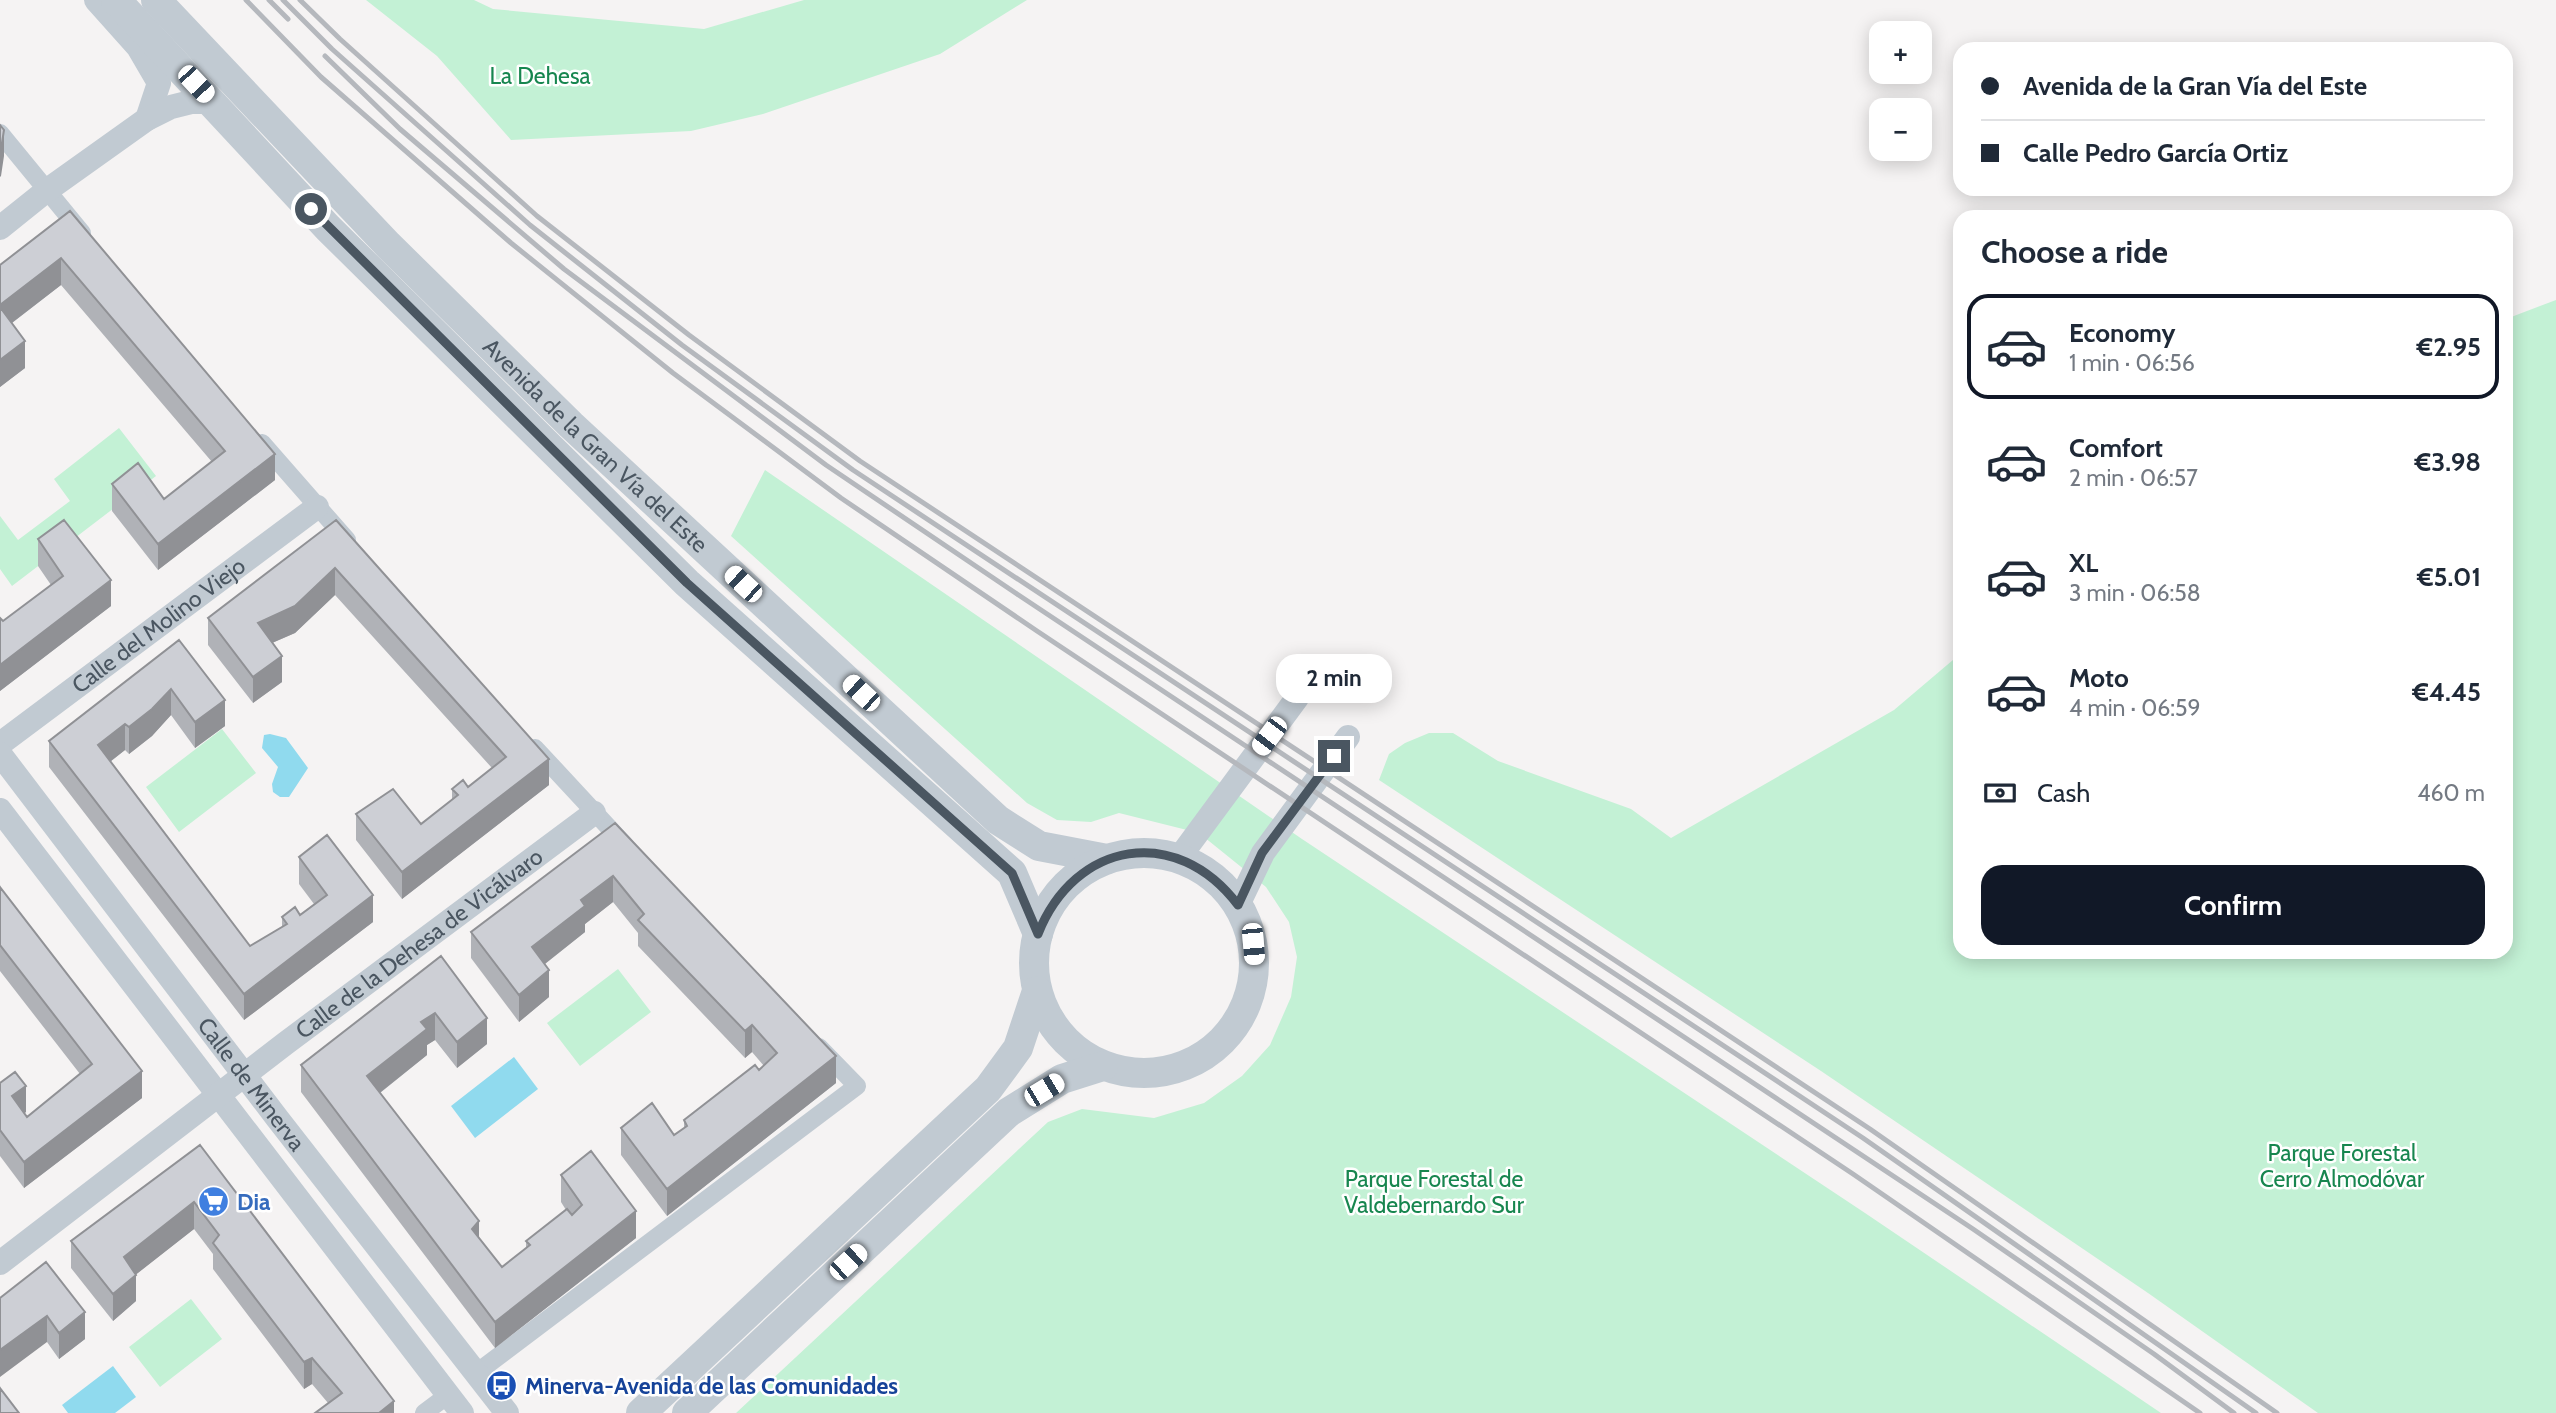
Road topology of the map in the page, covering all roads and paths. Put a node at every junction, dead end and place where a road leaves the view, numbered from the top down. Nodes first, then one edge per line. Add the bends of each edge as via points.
1 (96, 0) edge
2 (116, 0) edge
3 (156, 0) edge
4 (213, 102) junction
5 (147, 119) junction
6 (0, 133) edge
7 (46, 191) junction
8 (0, 228) edge
9 (92, 245) edge
10 (251, 431) edge
11 (317, 507) junction
12 (360, 555) edge
13 (1297, 698) dead end
14 (1348, 737) dead end
15 (527, 739) edge
16 (0, 744) edge
17 (0, 754) edge
18 (0, 810) edge
19 (594, 813) junction
20 (636, 856) edge
21 (1179, 858) junction
22 (1107, 859) junction
23 (1238, 905) junction
24 (1038, 934) junction
25 (1038, 991) junction
26 (808, 1035) edge
27 (1103, 1066) junction
28 (245, 1075) junction
29 (219, 1093) junction
30 (0, 1262) edge
31 (475, 1374) junction
32 (455, 1404) edge
33 (424, 1413) edge
34 (507, 1413) edge
35 (641, 1413) edge
36 (687, 1413) edge

1 - 5 street via 138,47 159,83
2 - 4 street, Avenida de la Gran Vía del Este
3 - 22 street, Avenida de la Gran Vía del Este via 388,245 570,425 998,820 1038,846
4 - 5 street via 171,107
4 - 24 street, Avenida de la Gran Vía del Este via 328,228 687,583 1012,873
5 - 7 street
6 - 7 street
7 - 8 street
7 - 9 street
10 - 11 street
11 - 12 street
11 - 16 street, Calle del Molino Viejo
13 - 21 street
14 - 23 street via 1262,853
15 - 19 street
17 - 28 street, Calle de Minerva
18 - 29 street, Calle de Minerva
19 - 20 street
19 - 28 street, Calle de la Dehesa de Vicálvaro
21 - 22 street via 1150,853
21 - 23 street via 1213,877
22 - 24 street via 1085,870 1060,893
23 - 27 street via 1253,944 1255,965 1246,1007 1222,1042 1205,1056 1166,1072 1123,1072
24 - 25 street via 1034,962
25 - 27 street via 1046,1015 1061,1036 1080,1054
25 - 35 street via 1018,1048 988,1089
26 - 31 street via 857,1086
27 - 36 street via 1062,1080 1009,1112
28 - 29 street, Calle de la Dehesa de Vicálvaro
28 - 31 street, Calle de Minerva
29 - 30 street
29 - 32 street, Calle de Minerva
31 - 34 street, Calle de Minerva
32 - 33 street

